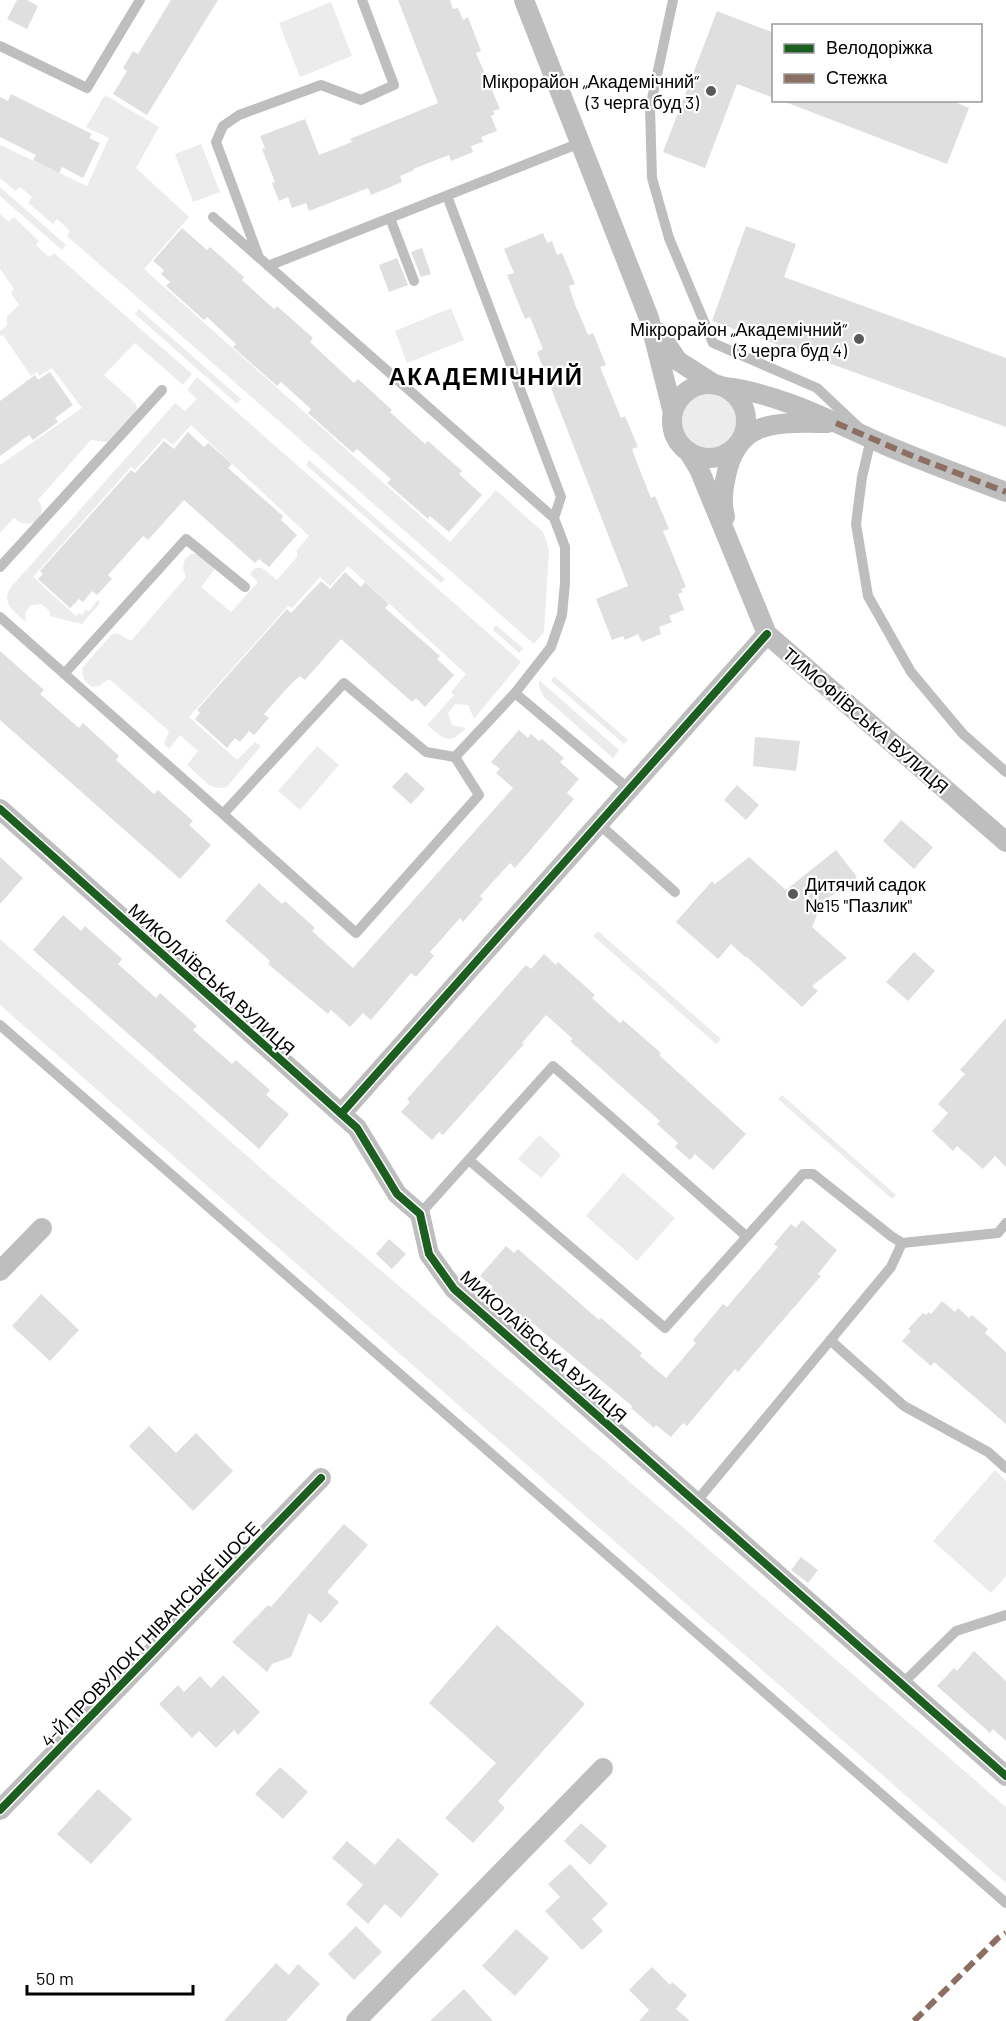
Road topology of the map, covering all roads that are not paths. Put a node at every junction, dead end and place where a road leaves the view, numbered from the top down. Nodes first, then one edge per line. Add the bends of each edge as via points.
1 (141, 0) edge
2 (362, 0) edge
3 (524, 0) edge
4 (673, 0) edge
5 (0, 46) edge
6 (580, 143) junction
7 (447, 196) junction
8 (213, 217) dead end
9 (390, 218) junction
10 (259, 258) junction
11 (268, 266) junction
12 (414, 281) dead end
13 (649, 318) junction
14 (719, 386) junction
15 (162, 390) dead end
16 (673, 413) junction
17 (836, 423) junction
18 (871, 439) junction
19 (737, 443) junction
20 (688, 451) junction
21 (1006, 492) edge
22 (554, 518) junction
23 (734, 550) junction
24 (0, 567) edge
25 (245, 587) dead end
26 (0, 617) edge
27 (767, 634) junction
28 (64, 674) junction
29 (515, 693) junction
30 (455, 757) junction
31 (1006, 771) edge
32 (630, 790) junction
33 (0, 809) edge
34 (223, 814) junction
35 (599, 825) junction
36 (1006, 842) edge
37 (675, 892) dead end
38 (0, 1026) edge
39 (341, 1114) junction
40 (469, 1160) junction
41 (420, 1215) junction
42 (1006, 1223) edge
43 (42, 1228) dead end
44 (746, 1236) junction
45 (903, 1243) junction
46 (0, 1271) edge
47 (831, 1340) junction
48 (1006, 1468) edge
49 (321, 1478) dead end
50 (696, 1502) junction
51 (1006, 1615) edge
52 (902, 1684) junction
53 (603, 1768) dead end
54 (1006, 1776) edge
55 (0, 1810) edge
56 (1006, 1903) edge
57 (356, 2021) edge

1 - 5 lane via 87,88
2 - 10 lane via 394,85 361,100 321,85 239,115 223,126 219,134 216,142
3 - 6 street
4 - 18 lane via 650,108 652,178 669,238 713,343 817,388
6 - 7 lane
6 - 13 street
7 - 9 lane
7 - 22 lane via 561,497
8 - 10 lane
9 - 11 lane
9 - 12 lane
10 - 11 lane
11 - 22 lane
13 - 14 street via 678,362
13 - 16 street
14 - 16 street via 692,387 677,402
14 - 17 street via 751,391
14 - 19 street via 734,393 744,412 743,434
15 - 24 lane
16 - 20 street via 675,434
17 - 18 street
17 - 19 street via 776,423
18 - 21 street
18 - 31 lane via 856,524 868,597 911,672 963,734
19 - 20 street via 730,451 709,458
19 - 23 street via 728,467 722,507
20 - 23 street, ТИМОФІЇВСЬКА ВУЛИЦЯ
22 - 29 lane via 565,547 562,615 550,647
23 - 27 street, ТИМОФІЇВСЬКА ВУЛИЦЯ
25 - 28 lane via 186,539
26 - 28 lane
27 - 32 street
27 - 36 street, ТИМОФІЇВСЬКА ВУЛИЦЯ
28 - 34 lane
29 - 30 lane
29 - 32 lane
30 - 34 lane via 426,752 344,683
30 - 34 lane via 479,795 356,933
32 - 35 street
33 - 39 street, МИКОЛАЇВСЬКА ВУЛИЦЯ
35 - 37 lane
35 - 39 street
38 - 56 lane
39 - 41 street, МИКОЛАЇВСЬКА ВУЛИЦЯ via 357,1128 397,1194
40 - 41 lane
40 - 44 lane via 665,1328
40 - 44 lane via 553,1066
41 - 50 street, МИКОЛАЇВСЬКА ВУЛИЦЯ via 429,1254 454,1289
42 - 45 lane via 998,1233
43 - 46 street
44 - 45 lane via 803,1174 813,1174
45 - 47 lane via 891,1268
47 - 48 lane via 904,1406 988,1452
47 - 50 lane
49 - 55 street, 4-Й ПРОВУЛОК ГНІВАНСЬКЕ ШОСЕ
50 - 52 street, МИКОЛАЇВСЬКА ВУЛИЦЯ
51 - 52 lane via 956,1631
52 - 54 street, МИКОЛАЇВСЬКА ВУЛИЦЯ
53 - 57 street

